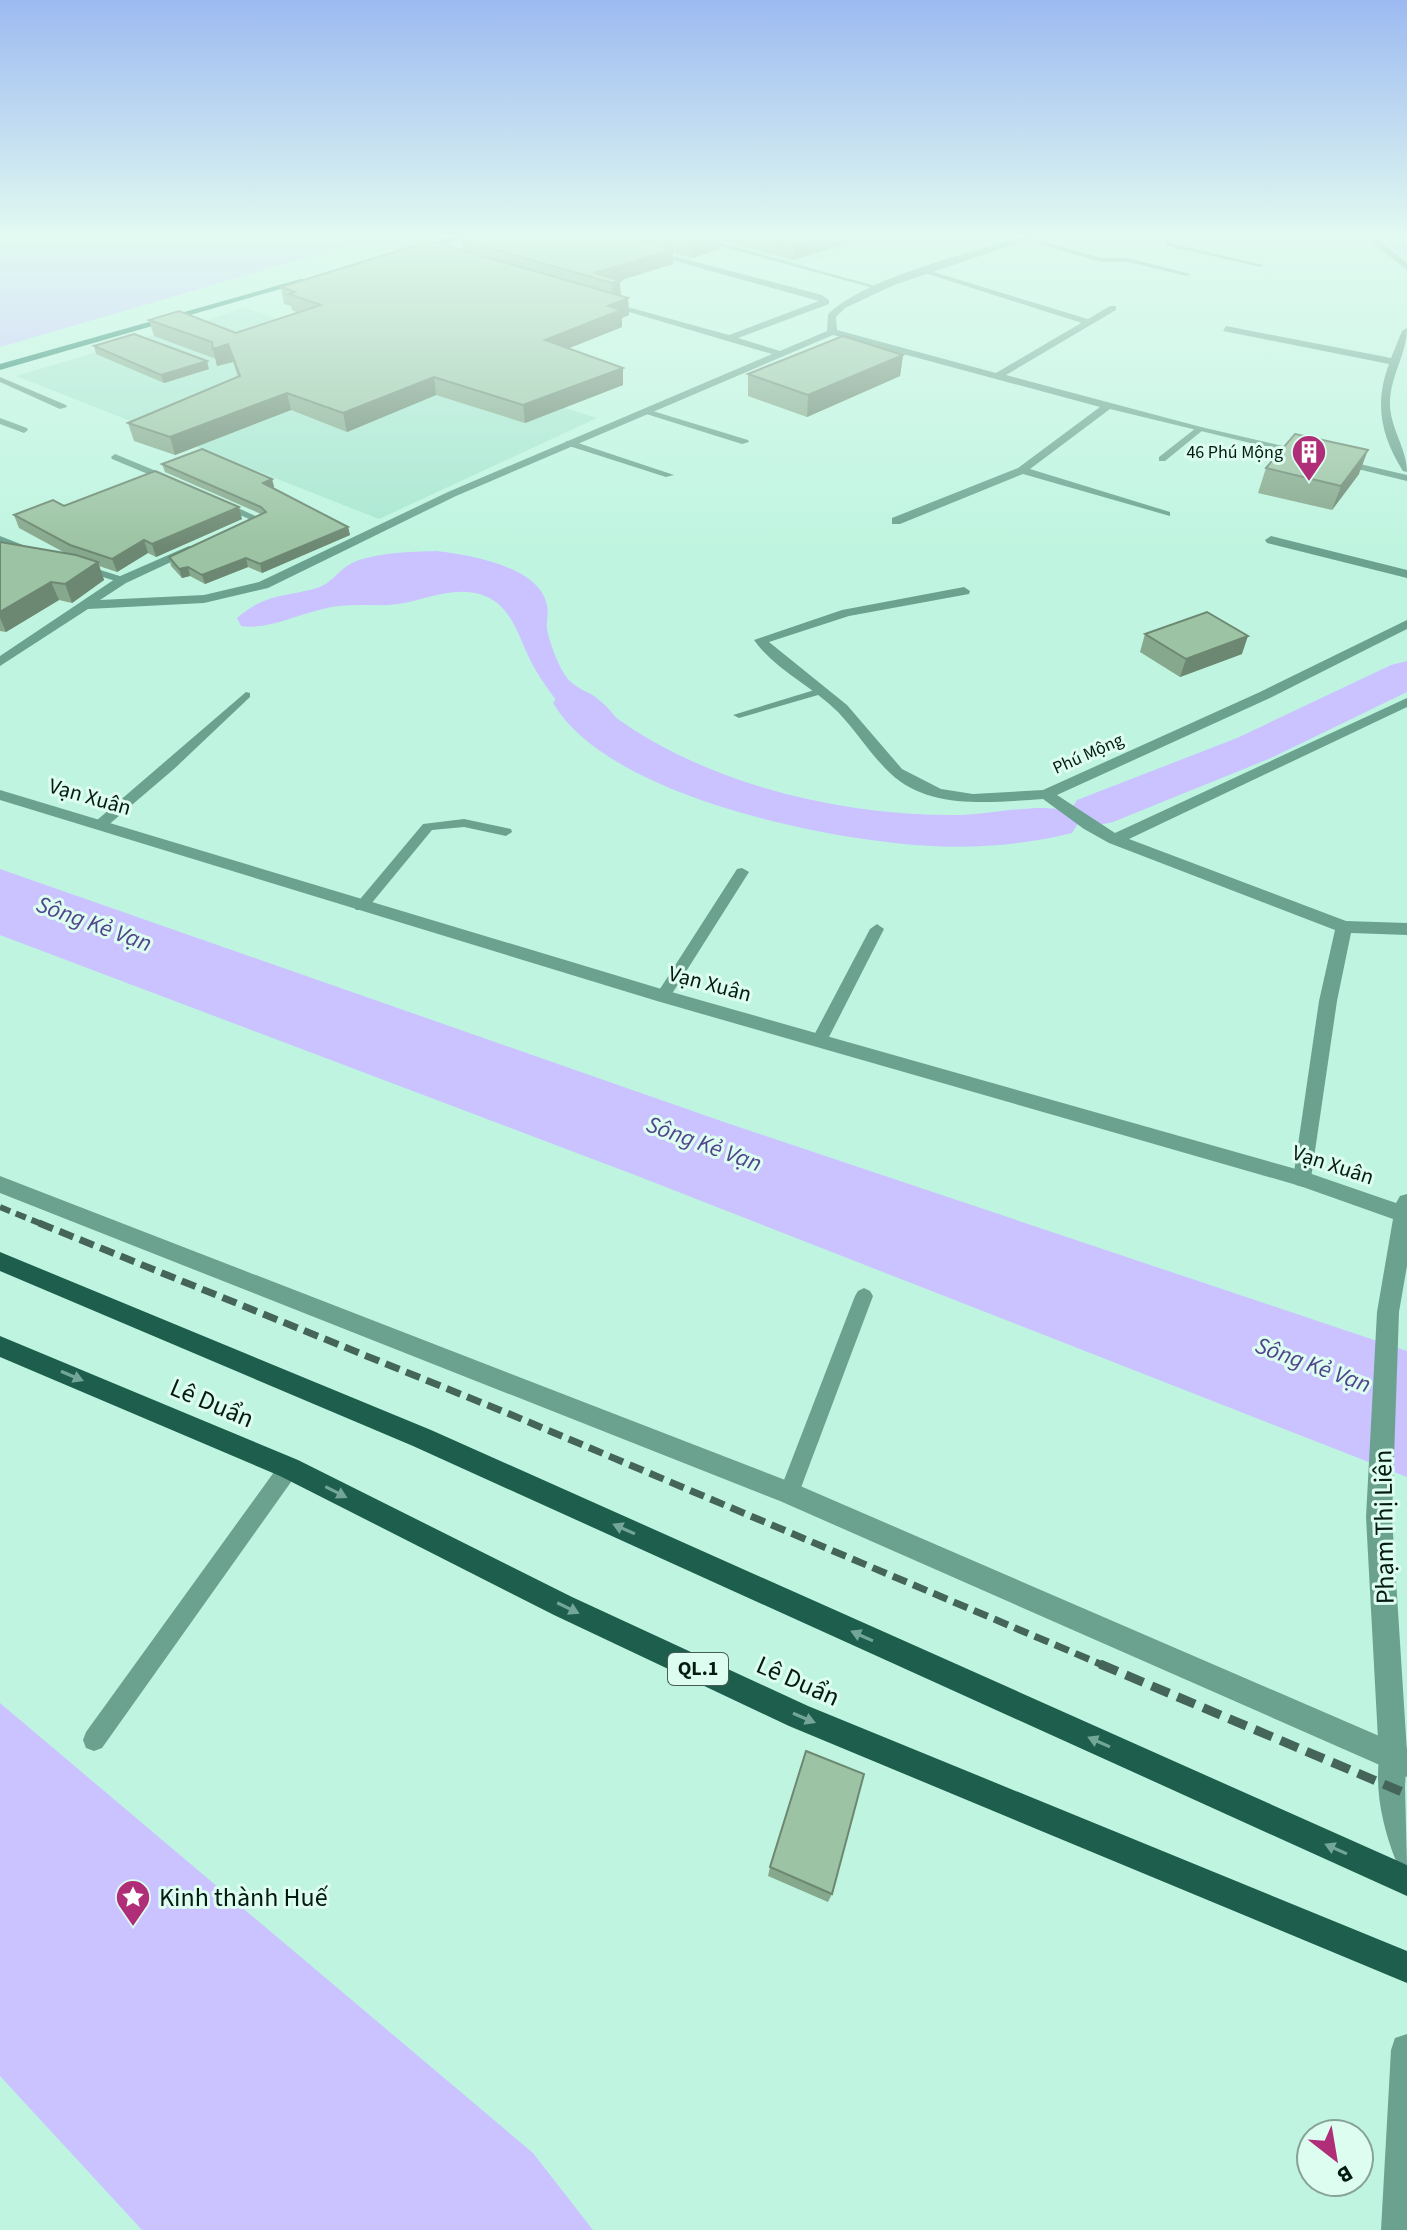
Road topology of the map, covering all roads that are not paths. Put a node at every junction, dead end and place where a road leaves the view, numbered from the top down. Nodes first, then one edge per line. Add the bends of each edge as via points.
1 (94, 340) edge
2 (737, 340) edge
3 (814, 340) edge
4 (862, 340) edge
5 (1058, 340) edge
6 (1282, 340) edge
7 (1403, 340) edge
8 (782, 354) junction
9 (1394, 362) junction
10 (0, 367) edge
11 (998, 376) junction
12 (0, 379) edge
13 (1108, 406) junction
14 (63, 407) dead end
15 (646, 411) junction
16 (0, 421) edge
17 (24, 430) dead end
18 (1199, 430) junction
19 (745, 442) dead end
20 (569, 443) junction
21 (1401, 450) edge
22 (115, 457) dead end
23 (1162, 459) dead end
24 (1407, 469) edge
25 (1022, 470) junction
26 (669, 475) dead end
27 (1407, 478) edge
28 (187, 488) edge
29 (216, 501) edge
30 (1166, 514) dead end
31 (259, 520) joint
32 (896, 521) dead end
33 (245, 526) edge
34 (0, 539) edge
35 (1271, 540) dead end
36 (204, 544) edge
37 (37, 553) edge
38 (65, 562) edge
39 (1407, 574) edge
40 (122, 580) junction
41 (964, 591) dead end
42 (85, 605) junction
43 (1407, 624) edge
44 (0, 662) edge
45 (821, 691) junction
46 (246, 695) dead end
47 (1407, 702) edge
48 (739, 715) dead end
49 (1046, 794) junction
50 (0, 795) edge
51 (101, 824) junction
52 (506, 832) dead end
53 (1115, 839) junction
54 (742, 872) dead end
55 (361, 907) junction
56 (1344, 927) junction
57 (877, 929) dead end
58 (1407, 929) edge
59 (663, 996) junction
60 (820, 1039) junction
61 (1303, 1179) junction
62 (0, 1184) edge
63 (1406, 1211) edge
64 (0, 1261) edge
65 (864, 1296) dead end
66 (0, 1346) edge
67 (289, 1468) junction
68 (789, 1493) junction
69 (94, 1740) dead end
70 (1400, 1760) edge
71 (1407, 1850) edge
72 (1407, 1881) edge
73 (1407, 1967) edge
74 (1407, 2050) edge
75 (1399, 2230) edge

1 - 10 main road
2 - 8 street
3 - 8 street
4 - 11 street
5 - 11 street
6 - 9 street
7 - 9 street
8 - 15 street
9 - 21 street via 1382,405
11 - 13 street
12 - 14 lane
13 - 18 street
13 - 25 street
15 - 19 lane
15 - 20 street
16 - 17 lane
18 - 23 lane
18 - 27 street
20 - 26 lane
20 - 42 street via 263,585 204,599
21 - 24 street
22 - 28 lane
25 - 30 street
25 - 32 street
29 - 31 lane
31 - 33 street
34 - 37 lane
35 - 39 street
36 - 40 street
38 - 40 lane
40 - 42 street
41 - 45 street via 847,613 761,640
42 - 44 street
43 - 49 street, Phú Mộng
45 - 48 lane
45 - 49 street via 897,772 937,793 973,799
46 - 51 lane
47 - 53 street
49 - 53 street, Phú Mộng
50 - 51 street, Vạn Xuân
51 - 55 street, Vạn Xuân
52 - 55 lane via 464,823 428,827
53 - 56 street, Phú Mộng
54 - 59 lane
55 - 59 street, Vạn Xuân
56 - 58 street
56 - 61 street
57 - 60 lane
59 - 60 street, Vạn Xuân
60 - 61 street, Vạn Xuân
61 - 63 street, Vạn Xuân
62 - 68 street
63 - 70 street, Phạm Thị Liên via 1388,1312 1379,1517
72 -> 64 main road via 437,1444
65 - 68 lane
66 -> 67 main road, Lê Duẩn / QL.1
67 - 69 lane
67 -> 73 main road, Lê Duẩn / QL.1 via 563,1606 799,1716
68 - 70 street
70 - 71 street, Phạm Thị Liên via 1390,1787
74 - 75 street

